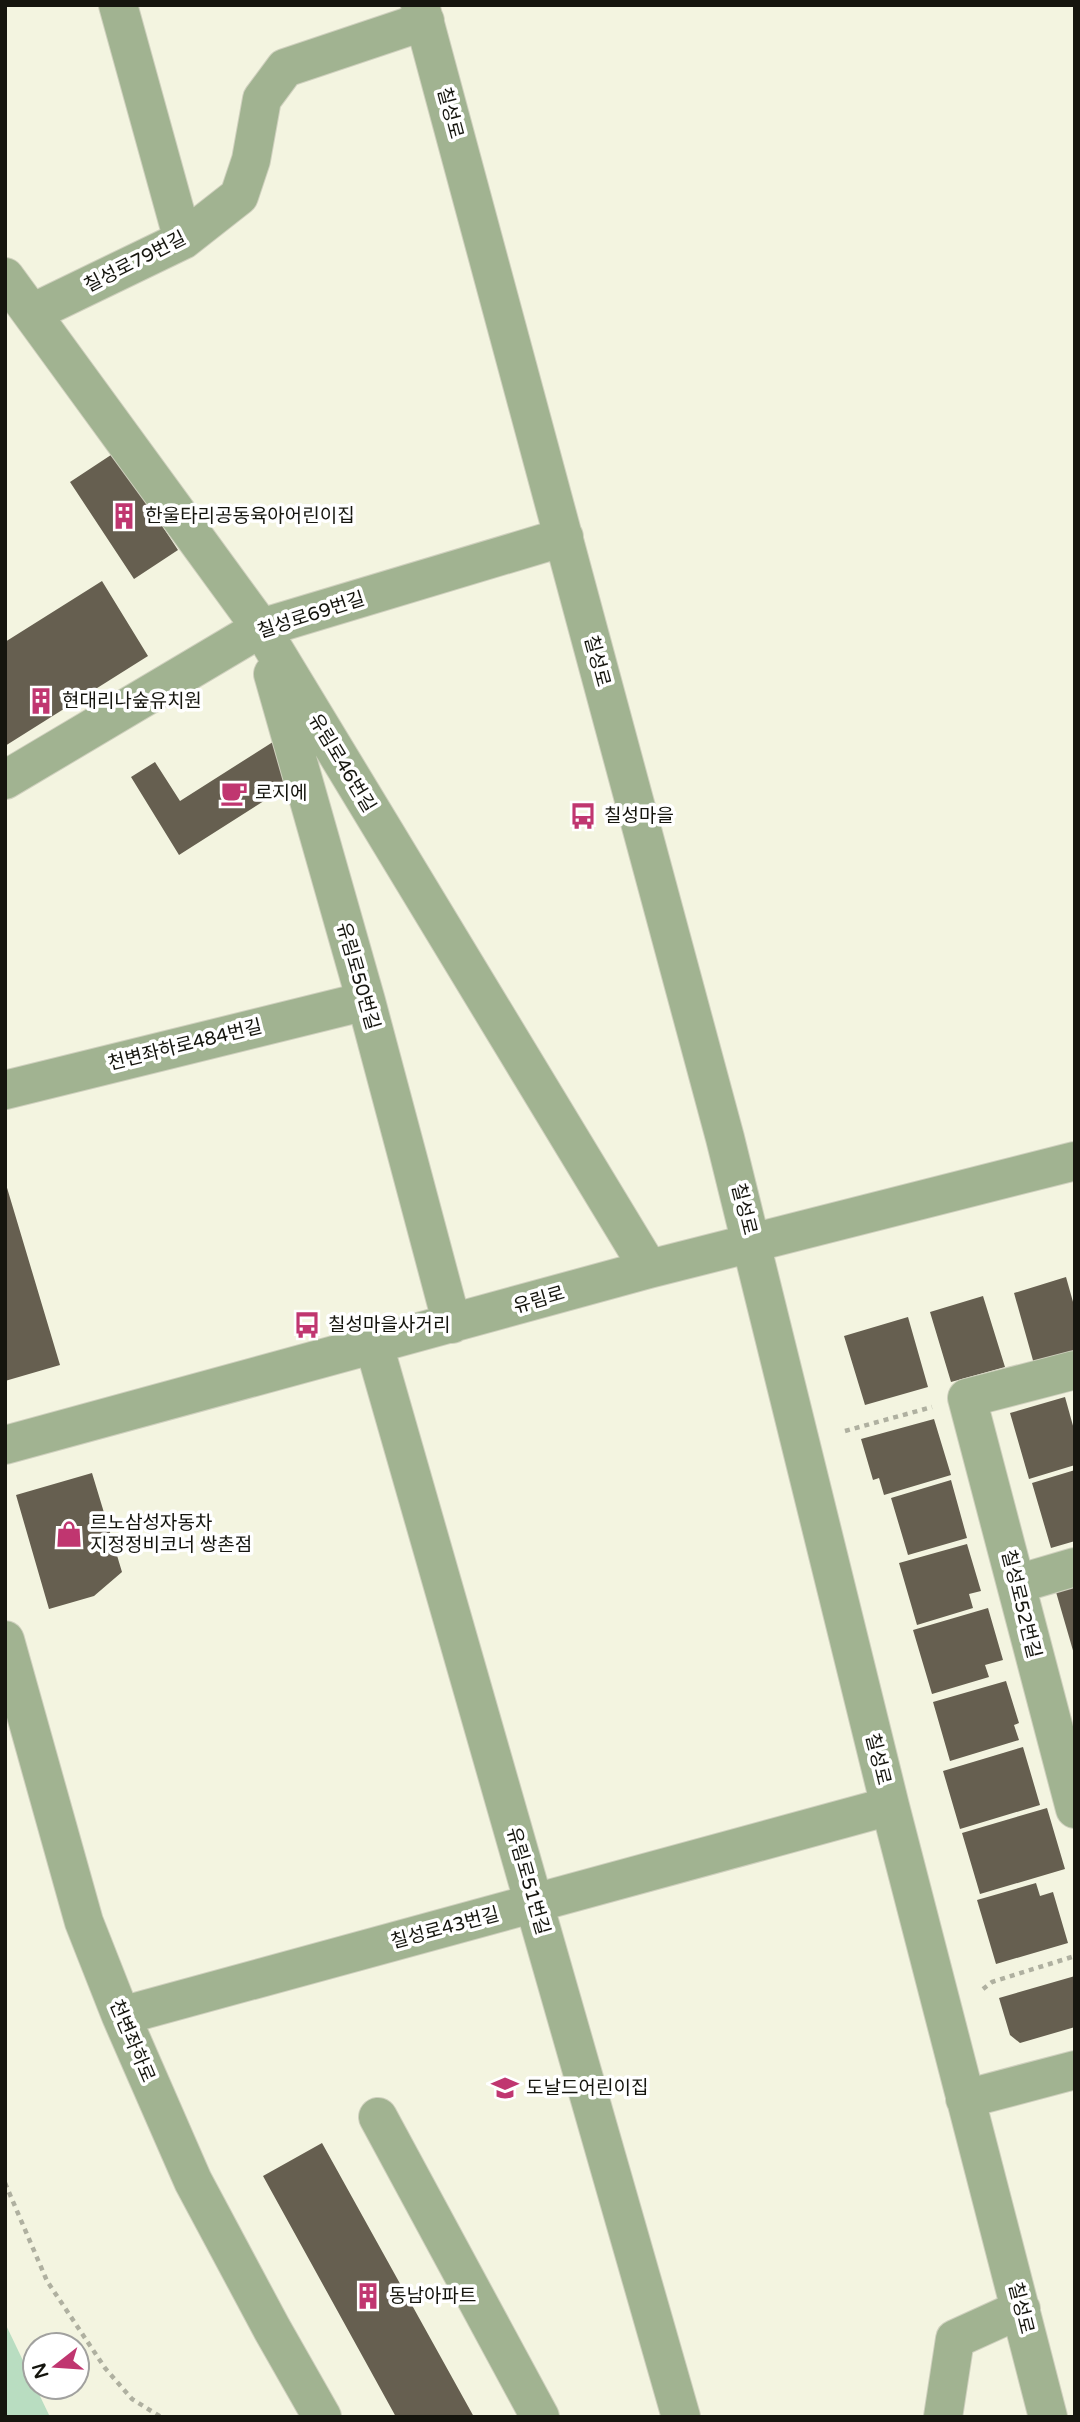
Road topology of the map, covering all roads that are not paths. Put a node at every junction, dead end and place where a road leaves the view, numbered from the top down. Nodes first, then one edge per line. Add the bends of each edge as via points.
1 (118, 5) edge
2 (423, 13) edge
3 (183, 240) junction
4 (5, 277) edge
5 (32, 313) junction
6 (564, 537) junction
7 (261, 628) junction
8 (5, 780) edge
9 (366, 1001) junction
10 (5, 1090) edge
11 (1075, 1161) edge
12 (753, 1244) junction
13 (649, 1269) junction
14 (452, 1324) junction
15 (374, 1345) junction
16 (1075, 1370) edge
17 (5, 1445) edge
18 (1075, 1567) edge
19 (1017, 1584) junction
20 (5, 1640) edge
21 (1068, 1760) edge
22 (890, 1805) junction
23 (1075, 1809) edge
24 (535, 1903) junction
25 (121, 2016) junction
26 (1075, 2070) edge
27 (965, 2099) junction
28 (378, 2117) dead end
29 (1021, 2309) junction
30 (322, 2417) edge
31 (540, 2417) edge
32 (681, 2417) edge
33 (943, 2417) edge
34 (1048, 2417) edge

1 - 3 street
2 - 3 street, 칠성로79번길 via 285,68 262,99 239,196
2 - 6 street, 칠성로
3 - 5 street, 칠성로79번길
4 - 5 street, 유림로46번길
5 - 7 street, 유림로46번길
6 - 7 street, 칠성로69번길
6 - 12 street, 칠성로
7 - 8 street, 칠성로69번길
7 - 9 street, 유림로50번길
7 - 13 street, 유림로46번길
9 - 10 street, 천변좌하로484번길
9 - 14 street, 유림로50번길
11 - 12 street, 유림로
12 - 13 street, 유림로
12 - 22 street, 칠성로
13 - 14 street, 유림로
14 - 15 street, 유림로
15 - 17 street, 유림로
15 - 24 street, 유림로51번길
16 - 19 street, 칠성로52번길 via 967,1398
18 - 19 street
19 - 21 street, 칠성로52번길
20 - 25 street, 천변좌하로 via 83,1922
21 - 23 street, 칠성로52번길
22 - 24 street, 칠성로43번길
22 - 27 street, 칠성로
24 - 25 street, 칠성로43번길
24 - 32 street, 유림로51번길
25 - 30 street, 천변좌하로 via 193,2180
26 - 27 street
27 - 29 street, 칠성로
28 - 31 street
29 - 33 street via 955,2339
29 - 34 street, 칠성로

